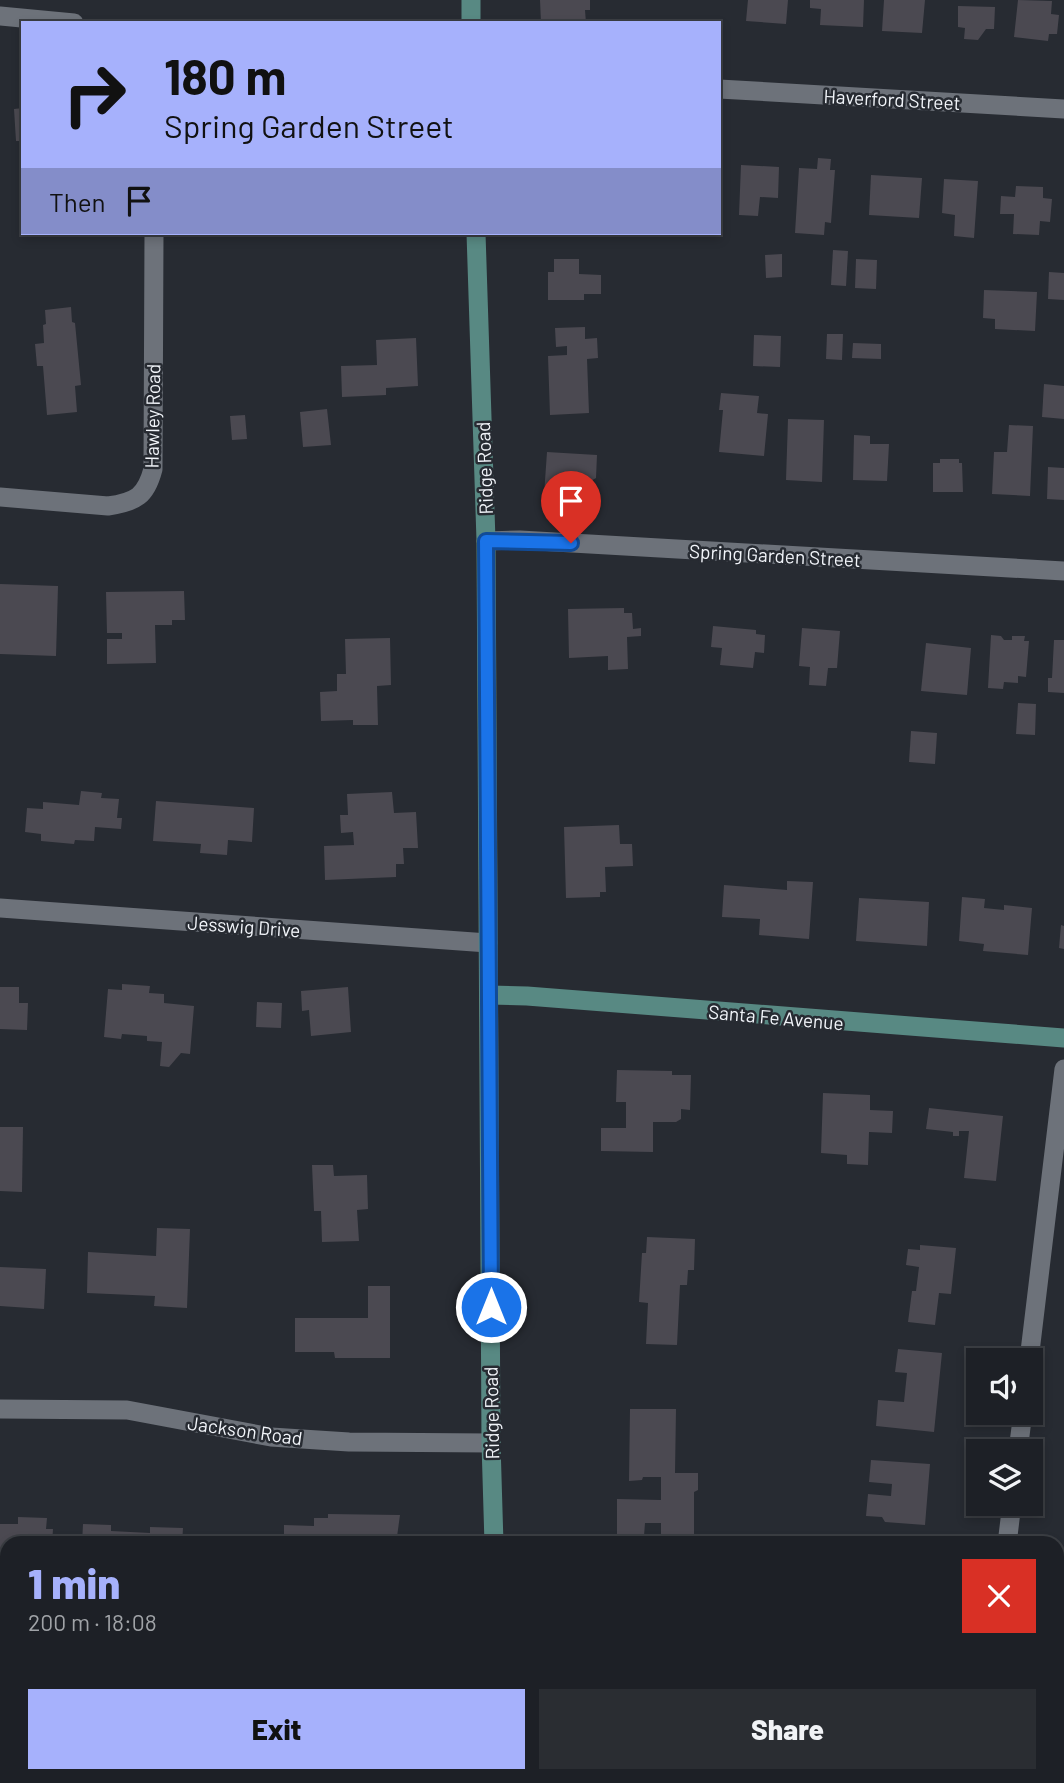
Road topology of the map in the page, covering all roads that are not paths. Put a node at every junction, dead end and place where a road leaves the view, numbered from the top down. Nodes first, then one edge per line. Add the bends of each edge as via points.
1 (471, 0) edge
2 (0, 16) edge
3 (53, 21) edge
4 (471, 21) edge
5 (721, 89) edge
6 (1064, 109) edge
7 (154, 235) edge
8 (476, 235) edge
9 (0, 497) edge
10 (486, 541) junction
11 (1064, 571) edge
12 (0, 908) edge
13 (488, 943) junction
14 (489, 995) junction
15 (1064, 1038) edge
16 (1064, 1069) edge
17 (1030, 1348) edge
18 (0, 1409) edge
19 (491, 1443) junction
20 (1010, 1516) edge
21 (494, 1536) edge
22 (1008, 1536) edge

1 - 4 main road
2 - 3 street
5 - 6 street, Haverford Street
7 - 9 street, Hawley Road via 153,469 149,485 139,497 108,506
8 - 10 main road, Ridge Road
10 - 11 street, Spring Garden Street
10 - 13 main road, Ridge Road
12 - 13 street, Jesswig Drive
13 - 14 main road, Ridge Road
14 - 15 main road, Santa Fe Avenue
14 - 19 main road, Ridge Road
16 - 17 street
18 - 19 street, Jackson Road via 127,1410 271,1437
19 - 21 main road, Ridge Road
20 - 22 street

